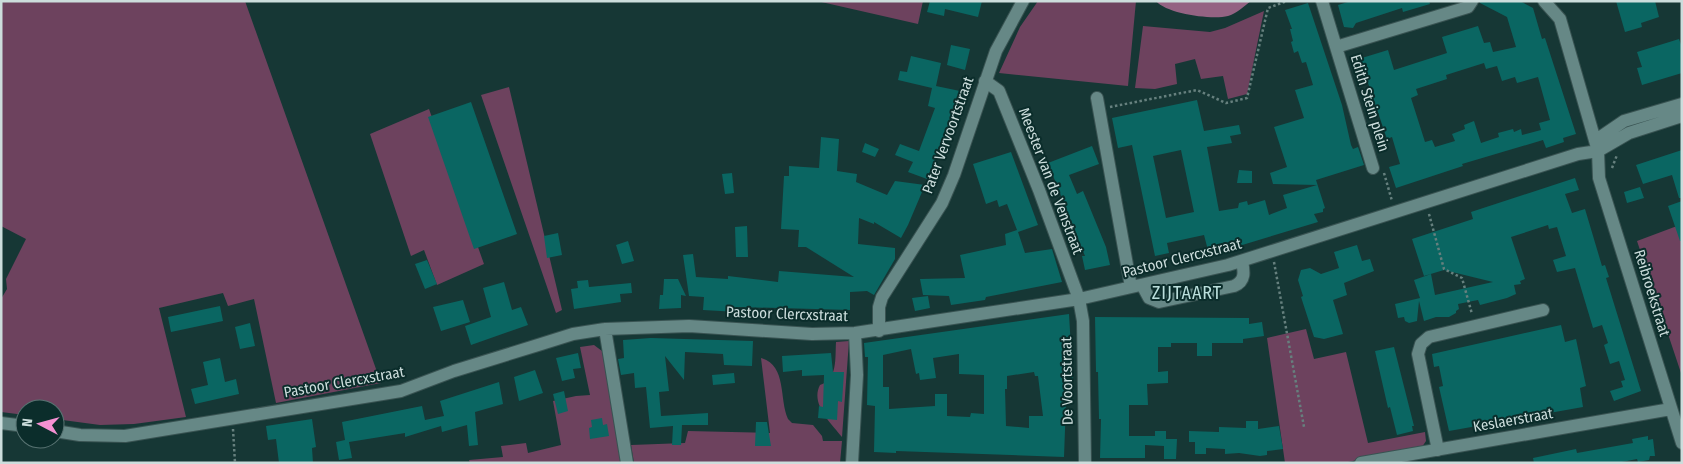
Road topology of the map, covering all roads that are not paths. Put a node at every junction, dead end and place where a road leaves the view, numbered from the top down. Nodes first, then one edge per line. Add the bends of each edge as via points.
1 (1023, 1) edge
2 (1322, 1) edge
3 (1472, 1) edge
4 (1544, 1) edge
5 (1336, 47) junction
6 (985, 81) junction
7 (1098, 104) road end
8 (1682, 104) edge
9 (1682, 116) edge
10 (1598, 151) junction
11 (1373, 168) road end
12 (1242, 260) junction
13 (1137, 286) junction
14 (1079, 299) junction
15 (1543, 310) dead end
16 (605, 329) junction
17 (879, 331) junction
18 (855, 333) junction
19 (1671, 409) junction
20 (1, 423) edge
21 (15, 425) edge
22 (65, 433) edge
23 (1682, 443) edge
24 (1438, 450) junction
25 (628, 463) edge
26 (852, 463) edge
27 (1085, 463) edge
28 (1361, 463) edge

1 - 6 street, Pater Vervoortstraat via 996,52
2 - 5 street, Edith Stein plein
3 - 5 street via 1468,6
4 - 10 street, Reibroekstraat via 1560,19
5 - 11 street, Edith Stein plein
6 - 14 street, Meester van de Venstraat via 999,91 1040,190
6 - 17 street, Pater Vervoortstraat via 942,203 882,297
7 - 13 street
8 - 10 street via 1624,121 1602,136
9 - 10 street, Pastoor Clercxstraat via 1629,133
10 - 12 street, Pastoor Clercxstraat via 1578,154
10 - 19 street, Reibroekstraat via 1599,178
12 - 13 street, Pastoor Clercxstraat
12 - 13 street via 1243,277 1240,284 1234,286 1159,302 1148,298
13 - 14 street, Pastoor Clercxstraat
14 - 17 street, Pastoor Clercxstraat
14 - 27 street, De Voortstraat via 1083,321
15 - 24 street via 1429,337 1421,344 1418,354
16 - 18 street, Pastoor Clercxstraat via 689,326 812,334
16 - 22 street, Pastoor Clercxstraat via 573,334 400,391 125,436
16 - 25 street
17 - 18 street, Pastoor Clercxstraat
18 - 26 street via 857,375
19 - 23 street, Reibroekstraat
19 - 24 street, Keslaerstraat
20 - 21 street
24 - 28 street, Keslaerstraat

